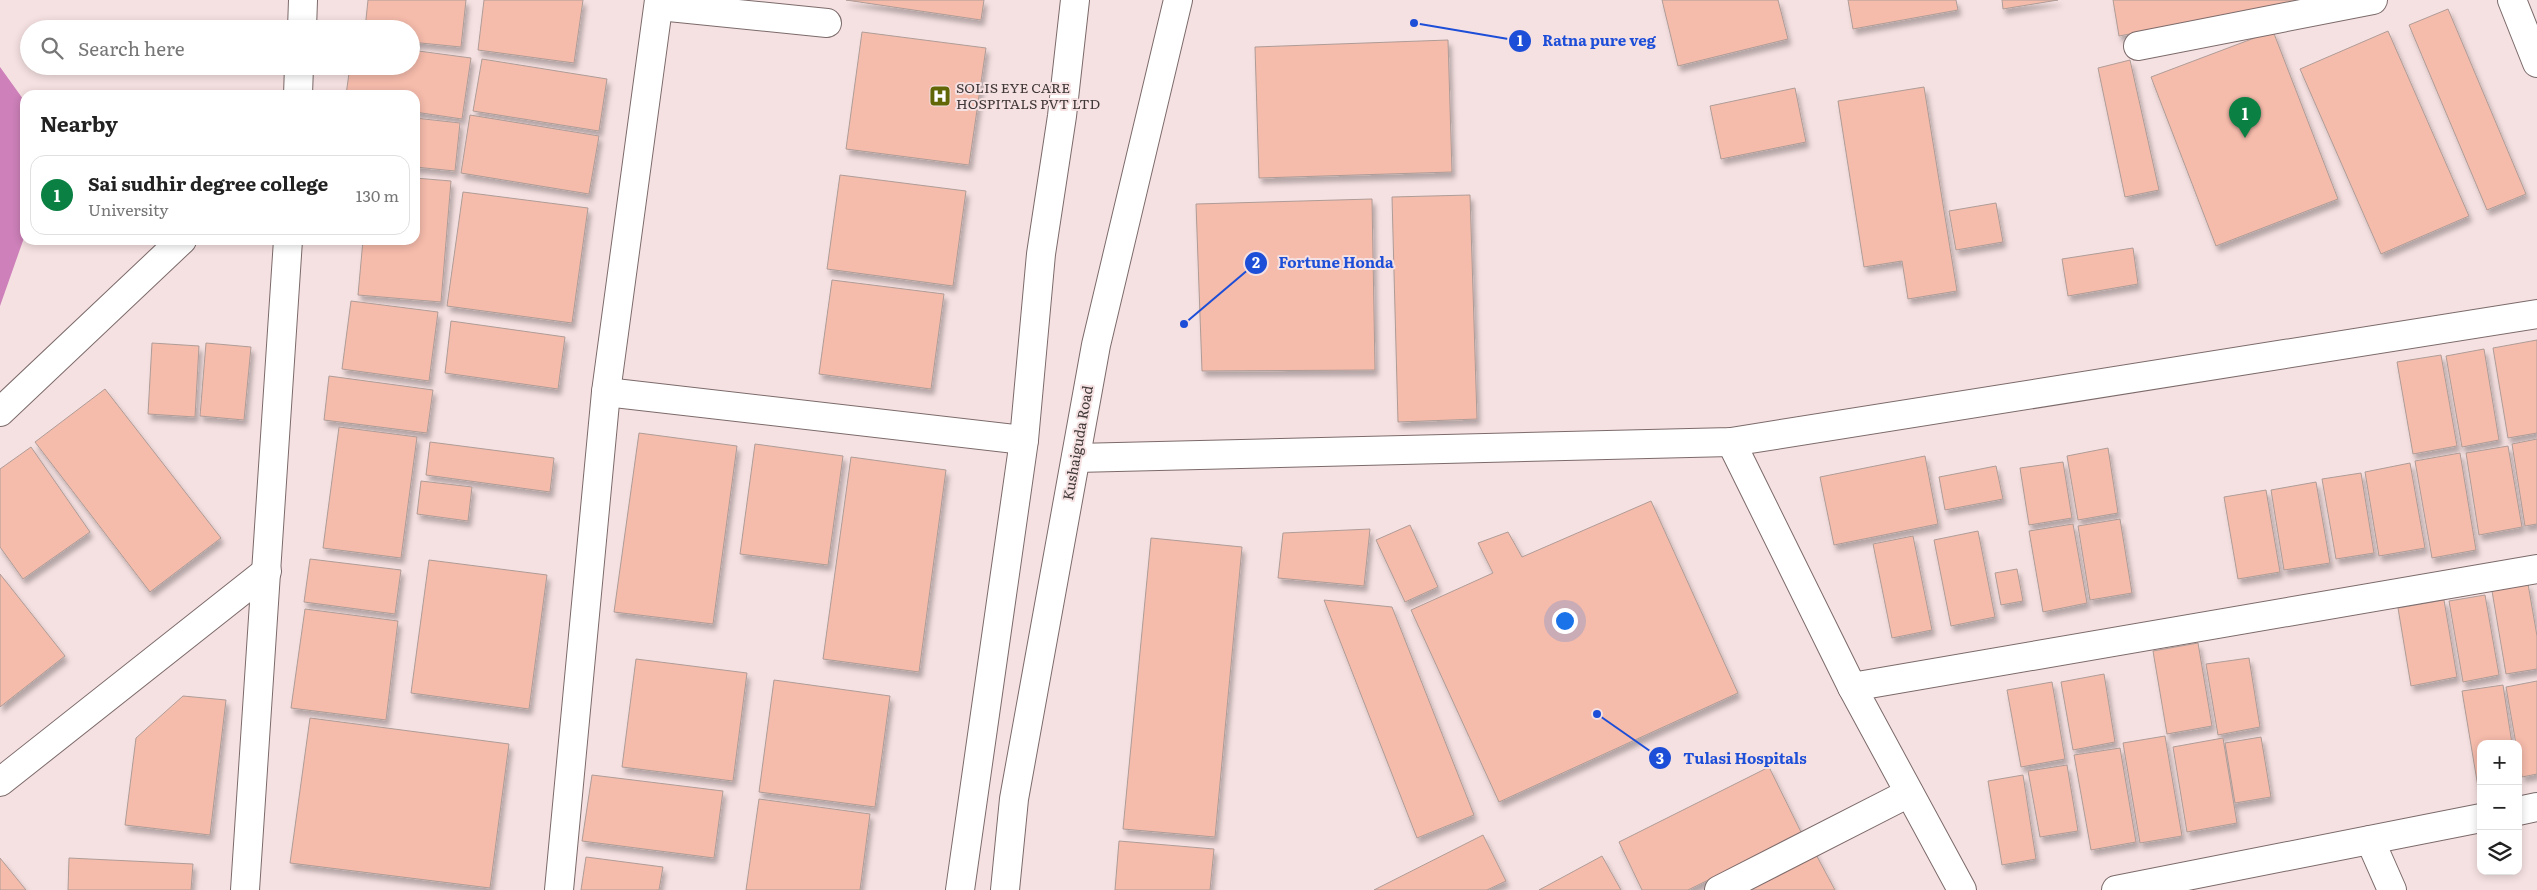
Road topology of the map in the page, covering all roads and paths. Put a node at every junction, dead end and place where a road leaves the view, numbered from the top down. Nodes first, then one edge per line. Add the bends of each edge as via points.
1 (303, 0) edge
2 (1075, 0) edge
3 (1178, 0) edge
4 (2373, 0) edge
5 (2512, 0) edge
6 (659, 3) edge
7 (302, 20) edge
8 (827, 24) dead end
9 (2138, 46) dead end
10 (2537, 64) edge
11 (299, 75) edge
12 (298, 90) edge
13 (177, 245) edge
14 (288, 245) edge
15 (2537, 314) edge
16 (606, 392) junction
17 (0, 412) edge
18 (1024, 440) junction
19 (1731, 442) junction
20 (1076, 458) junction
21 (2537, 569) edge
22 (267, 571) junction
23 (1852, 687) junction
24 (0, 782) edge
25 (1909, 793) junction
26 (2537, 807) edge
27 (2522, 810) edge
28 (2477, 819) edge
29 (2370, 840) junction
30 (2195, 883) edge
31 (245, 890) edge
32 (559, 890) edge
33 (960, 890) edge
34 (1005, 890) edge
35 (1719, 890) edge
36 (1962, 890) edge
37 (2116, 890) edge
38 (2392, 890) edge

1 - 7 street
2 - 18 street via 1062,116 1041,254
3 - 20 street, Kushaiguda Road via 1096,346
4 - 9 street
5 - 10 street
6 - 8 street
6 - 16 street
11 - 12 street
13 - 17 street
14 - 22 street
15 - 19 street
16 - 18 street
16 - 32 street
18 - 33 street
19 - 20 street
19 - 23 street
20 - 34 street, Kushaiguda Road via 1014,799
21 - 23 street
22 - 24 street
22 - 31 street
23 - 25 street
25 - 35 street
25 - 36 street
26 - 27 street
28 - 29 street
29 - 30 street
29 - 38 street
30 - 37 street

